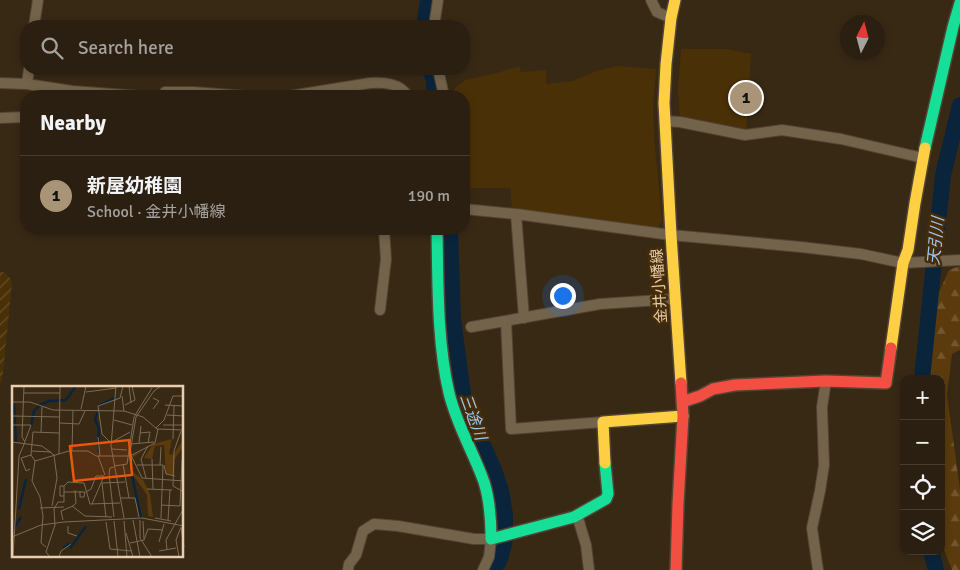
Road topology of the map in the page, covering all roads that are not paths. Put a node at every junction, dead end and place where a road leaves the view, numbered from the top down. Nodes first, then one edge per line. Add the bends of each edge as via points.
1 (38, 0) edge
2 (438, 0) edge
3 (651, 0) edge
4 (676, 0) edge
5 (960, 3) edge
6 (671, 18) junction
7 (35, 20) edge
8 (435, 20) edge
9 (28, 75) edge
10 (439, 75) edge
11 (0, 83) edge
12 (27, 84) junction
13 (66, 90) edge
14 (324, 90) edge
15 (402, 90) edge
16 (443, 90) edge
17 (20, 116) edge
18 (0, 118) edge
19 (665, 121) junction
20 (923, 158) junction
21 (470, 210) edge
22 (516, 214) junction
23 (384, 235) edge
24 (437, 235) edge
25 (671, 235) junction
26 (959, 260) edge
27 (903, 263) junction
28 (675, 299) junction
29 (380, 310) dead end
30 (524, 318) junction
31 (506, 321) junction
32 (471, 327) dead end
33 (826, 381) junction
34 (682, 402) junction
35 (683, 416) junction
36 (603, 422) junction
37 (577, 515) junction
38 (491, 539) junction
39 (348, 570) edge
40 (483, 570) edge
41 (589, 570) edge
42 (676, 570) edge
43 (818, 570) edge

1 - 7 street
2 - 8 street
3 - 6 street via 657,12
4 - 6 street, 金井小幡線
5 - 20 street
6 - 19 street, 金井小幡線
9 - 12 street
10 - 16 street
11 - 12 street
12 - 13 street
14 - 15 street via 382,82
17 - 18 street
19 - 20 street via 745,135 782,130
19 - 25 street, 金井小幡線
20 - 27 street
21 - 22 street
22 - 25 street
22 - 30 street
23 - 29 street via 386,259
24 - 38 street via 445,371 456,419 482,477 492,523
25 - 27 street via 860,254
25 - 28 street, 金井小幡線
26 - 27 street
27 - 33 street via 886,383
28 - 30 street via 600,304
28 - 34 street, 金井小幡線
30 - 31 street
31 - 32 street
31 - 36 street via 511,429
33 - 34 street via 735,385 713,389
33 - 43 street via 822,407 824,465 812,528
34 - 35 street, 金井小幡線
35 - 36 street
35 - 42 street, 金井小幡線
36 - 37 street via 608,494 606,499
37 - 38 street
37 - 41 street
38 - 39 street via 374,524 363,531
38 - 40 street via 489,557

